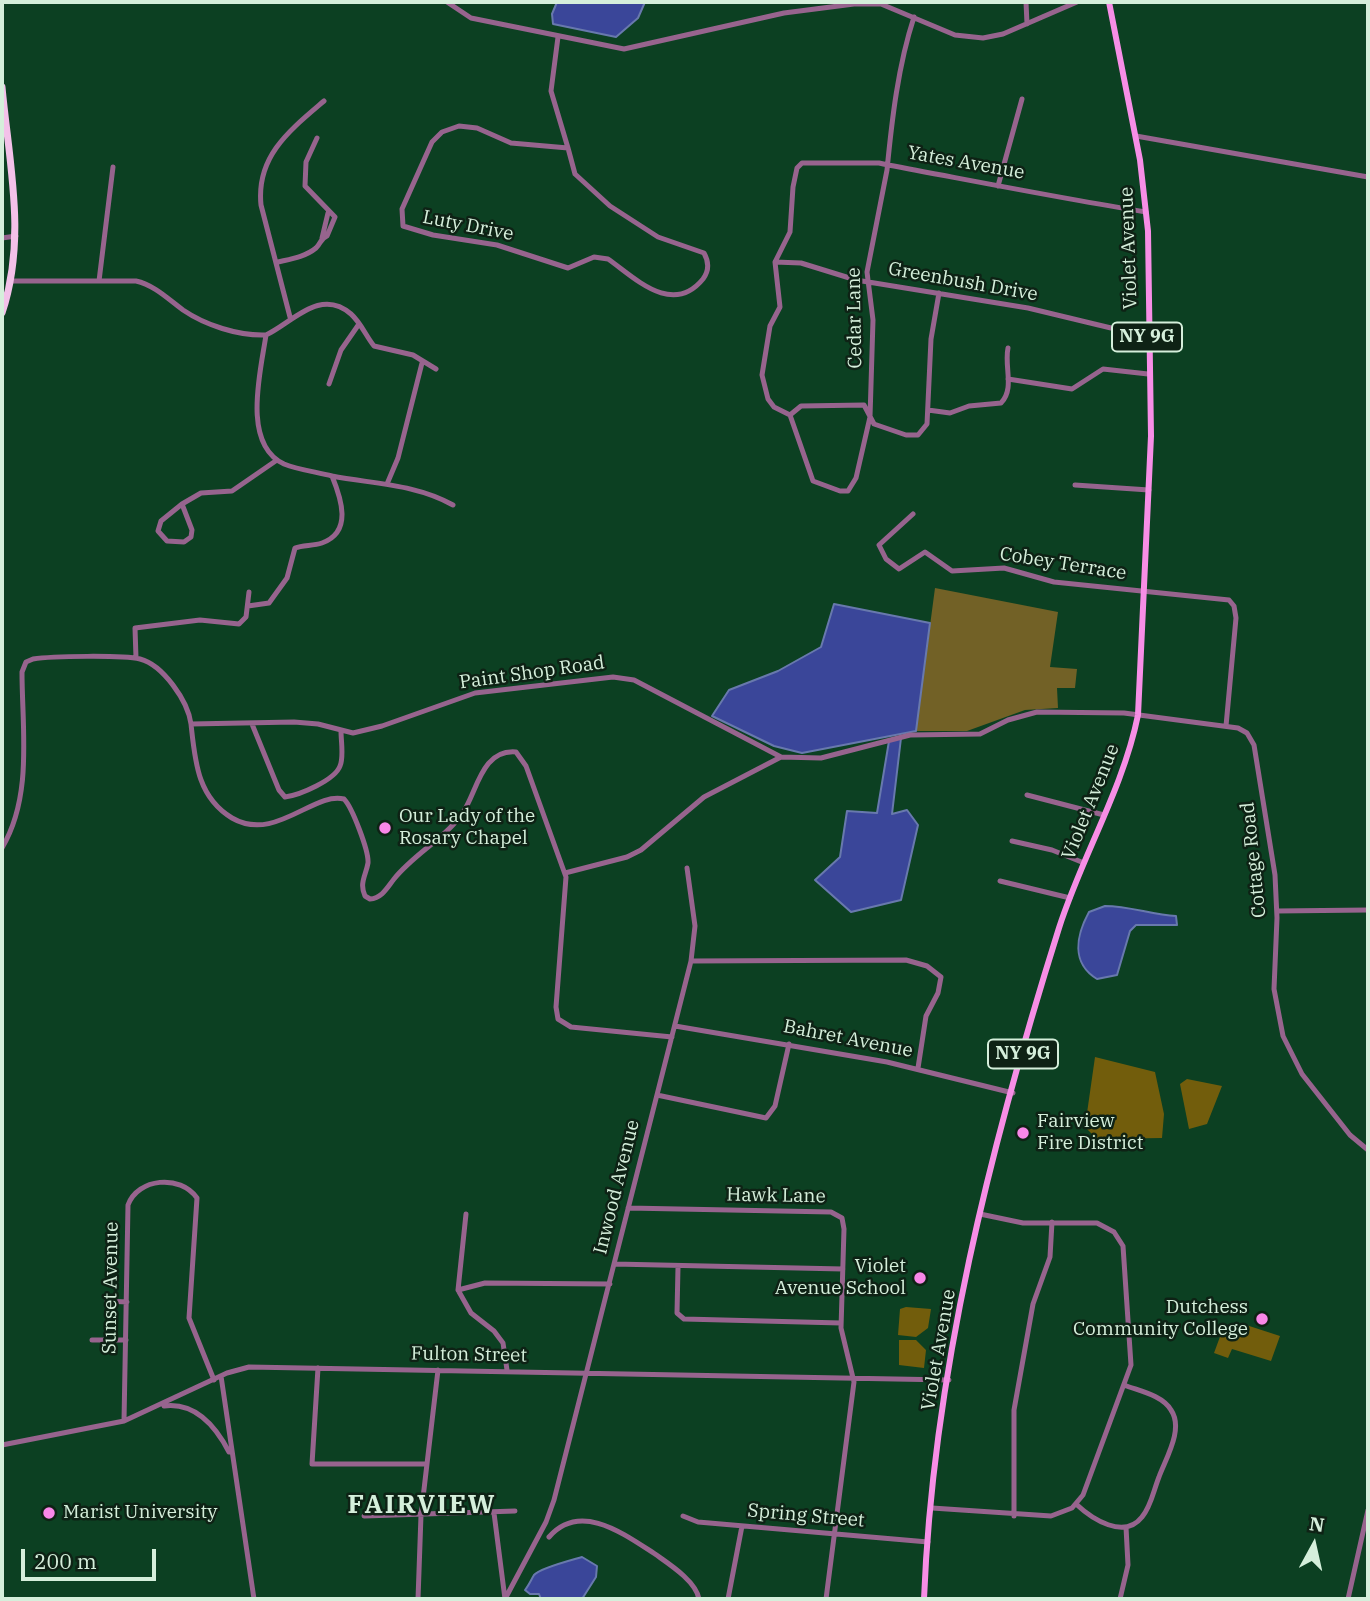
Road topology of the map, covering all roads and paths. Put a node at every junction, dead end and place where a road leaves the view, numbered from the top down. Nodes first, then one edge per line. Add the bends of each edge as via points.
1 (447, 2) edge
2 (1026, 2) edge
3 (1077, 2) edge
4 (1109, 2) edge
5 (914, 17) junction
6 (1027, 24) junction
7 (558, 37) junction
8 (2, 87) edge
9 (1022, 99) dead end
10 (324, 101) dead end
11 (1136, 136) junction
12 (317, 138) dead end
13 (568, 148) junction
14 (888, 165) junction
15 (113, 167) dead end
16 (1368, 177) edge
17 (998, 186) junction
18 (1146, 212) junction
19 (16, 236) junction
20 (2, 238) edge
21 (278, 262) junction
22 (775, 262) junction
23 (11, 281) junction
24 (99, 281) junction
25 (869, 282) junction
26 (939, 293) junction
27 (2, 313) edge
28 (290, 317) junction
29 (359, 324) junction
30 (1147, 331) junction
31 (266, 335) junction
32 (1008, 348) dead end
33 (422, 363) junction
34 (436, 369) dead end
35 (1149, 374) junction
36 (1007, 379) junction
37 (329, 384) dead end
38 (928, 410) junction
39 (790, 415) junction
40 (870, 417) junction
41 (277, 460) junction
42 (332, 476) junction
43 (387, 484) junction
44 (1075, 485) dead end
45 (1149, 490) junction
46 (181, 504) junction
47 (453, 505) dead end
48 (913, 514) dead end
49 (1145, 591) junction
50 (249, 592) dead end
51 (248, 606) junction
52 (136, 658) junction
53 (1138, 715) junction
54 (191, 724) junction
55 (252, 724) junction
56 (1226, 726) junction
57 (341, 731) junction
58 (780, 757) junction
59 (1027, 795) dead end
60 (1104, 815) junction
61 (1012, 841) dead end
62 (2, 848) edge
63 (1084, 863) junction
64 (687, 868) dead end
65 (565, 873) junction
66 (1000, 881) dead end
67 (1070, 898) junction
68 (1368, 909) edge
69 (1277, 911) junction
70 (691, 961) junction
71 (675, 1026) junction
72 (672, 1037) junction
73 (789, 1044) junction
74 (918, 1068) junction
75 (1013, 1093) junction
76 (657, 1095) junction
77 (1368, 1150) edge
78 (628, 1208) junction
79 (466, 1214) dead end
80 (980, 1214) junction
81 (1052, 1222) junction
82 (614, 1265) junction
83 (678, 1267) junction
84 (843, 1269) junction
85 (610, 1284) junction
86 (458, 1290) junction
87 (107, 1301) dead end
88 (127, 1302) junction
89 (841, 1323) junction
90 (92, 1340) dead end
91 (126, 1340) junction
92 (318, 1368) junction
93 (438, 1370) junction
94 (507, 1370) junction
95 (587, 1373) junction
96 (218, 1378) junction
97 (854, 1379) junction
98 (949, 1380) junction
99 (1124, 1385) junction
100 (155, 1409) junction
101 (124, 1422) junction
102 (2, 1446) edge
103 (427, 1464) junction
104 (236, 1468) junction
105 (1076, 1504) junction
106 (932, 1508) junction
107 (1368, 1510) edge
108 (515, 1511) dead end
109 (494, 1513) junction
110 (421, 1515) junction
111 (548, 1515) junction
112 (364, 1516) dead end
113 (683, 1516) dead end
114 (1014, 1516) junction
115 (559, 1527) junction
116 (742, 1527) junction
117 (1126, 1527) junction
118 (835, 1535) junction
119 (549, 1537) dead end
120 (928, 1542) junction
121 (254, 1599) edge
122 (418, 1599) edge
123 (505, 1599) edge
124 (699, 1599) edge
125 (728, 1599) edge
126 (827, 1599) edge
127 (924, 1599) edge
128 (1120, 1599) edge
129 (1348, 1599) edge

1 - 7 street via 471,18
2 - 6 street
3 - 6 street
4 - 11 main road, Violet Avenue / NY 9G
5 - 6 street via 955,35 983,38
5 - 7 street via 881,4 830,6 624,49
5 - 14 street, Yates Avenue via 902,60
7 - 13 street, Luty Drive via 551,91
8 - 19 highway
9 - 17 street
10 - 21 street via 275,147 261,176 261,205
11 - 16 street
11 - 18 main road, Violet Avenue / NY 9G
12 - 21 street via 306,162 305,186 335,217 317,247
13 - 13 street, Luty Drive via 511,143 472,126 448,128 432,142 402,209 401,223 411,231 497,245 568,268 594,257 608,258 648,289 671,295 701,281 708,266 704,253 658,237 611,206 575,174
14 - 17 street, Yates Avenue
14 - 22 street via 809,162 797,168 790,232
14 - 25 street, Cedar Lane via 867,272
15 - 24 street
17 - 18 street, Yates Avenue
18 - 30 main road, Violet Avenue / NY 9G
19 - 20 street
19 - 23 highway
21 - 28 street
22 - 25 street, Greenbush Drive via 801,263
22 - 39 street via 780,307 770,326 762,375 768,399
23 - 24 street
23 - 27 highway
24 - 31 street via 143,282 204,321
25 - 26 street, Greenbush Drive
25 - 40 street, Cedar Lane via 873,320
26 - 30 street, Greenbush Drive via 1111,328
26 - 38 street via 931,339
28 - 29 street via 312,305 329,306 346,311
28 - 31 street
29 - 33 street via 374,346 413,355
29 - 37 street via 341,350
30 - 35 main road, Violet Avenue / NY 9G
31 - 41 street via 257,418
32 - 36 street
33 - 34 street
33 - 43 street
35 - 36 street via 1103,369 1072,389
35 - 45 main road, Violet Avenue / NY 9G
36 - 38 street via 1006,397 996,405 969,406 950,413
38 - 40 street via 925,429 912,436 874,424
39 - 40 street via 801,406 864,405
39 - 40 street, Cedar Lane via 810,478 845,492 853,484
41 - 42 street
41 - 46 street via 232,491 201,493
42 - 43 street
42 - 51 street via 343,510 341,525 321,543 295,548 287,578 269,603
43 - 47 street
44 - 45 street
45 - 49 main road, Violet Avenue / NY 9G
46 - 46 street via 159,523 158,531 167,541 184,542 191,537
48 - 49 street, Cobey Terrace via 879,545 895,568 901,569 925,552 952,571 1004,568 1054,582
49 - 53 main road, Violet Avenue / NY 9G
49 - 56 street via 1223,598 1234,606
50 - 51 street
51 - 52 street via 238,625 200,620 135,628
52 - 54 street via 163,675
52 - 62 street via 40,658 24,664 21,788 14,823
53 - 56 street, Cottage Road
53 - 58 street, Cottage Road via 1027,713 980,734 910,735 821,758
53 - 60 main road, Violet Avenue / NY 9G via 1130,750
54 - 55 street, Paint Shop Road
54 - 65 street via 192,755 199,777 216,803 235,819 266,823 332,799 346,801 368,854 362,886 367,898 379,896 456,821 483,771 509,751 518,753 524,762
55 - 57 street, Paint Shop Road via 313,723
55 - 57 street via 285,797 311,789 338,771
56 - 69 street, Cottage Road via 1245,731 1254,745
57 - 58 street, Paint Shop Road via 376,728 475,693 613,677 634,680
58 - 65 street via 704,797 641,850
59 - 60 street
60 - 63 main road, Violet Avenue / NY 9G
61 - 63 street
63 - 67 main road, Violet Avenue / NY 9G
64 - 70 street, Inwood Avenue via 695,926
65 - 72 street via 556,1007 560,1021 571,1027
66 - 67 street
67 - 75 main road, Violet Avenue / NY 9G
68 - 69 street
69 - 77 street, Cottage Road via 1274,989 1284,1041 1302,1074 1350,1135
70 - 71 street, Inwood Avenue
70 - 74 street via 869,958 927,966 941,979 926,1016
71 - 72 street, Inwood Avenue
71 - 73 street, Bahret Avenue
72 - 76 street, Inwood Avenue
73 - 74 street, Bahret Avenue
73 - 76 street via 775,1105 766,1118
74 - 75 street, Bahret Avenue
75 - 80 main road, Violet Avenue / NY 9G
76 - 78 street, Inwood Avenue
78 - 82 street, Inwood Avenue
78 - 84 street, Hawk Lane via 836,1213 844,1229
79 - 86 street
80 - 81 street via 1011,1222
80 - 98 main road, Violet Avenue / NY 9G
81 - 99 street via 1097,1223 1114,1232 1123,1246 1131,1359
81 - 114 street via 1050,1257 1033,1304 1014,1409
82 - 83 street
82 - 85 street, Inwood Avenue
83 - 84 street
83 - 89 street via 677,1313 684,1319
84 - 89 street, Hawk Lane
85 - 86 street via 485,1283
85 - 95 street, Inwood Avenue
86 - 94 street via 471,1314 503,1343
87 - 88 street
88 - 91 street, Sunset Avenue
88 - 96 street, Sunset Avenue via 128,1205 140,1188 150,1183 185,1188 197,1198 189,1318
89 - 97 street, Hawk Lane
90 - 91 street
91 - 101 street, Sunset Avenue
92 - 93 street, Fulton Street
92 - 96 street, Fulton Street via 249,1367
92 - 103 street via 311,1464
93 - 94 street, Fulton Street
93 - 103 street
94 - 95 street, Fulton Street
95 - 97 street, Fulton Street
95 - 111 street, Inwood Avenue
96 - 100 street, Fulton Street
96 - 104 street
97 - 98 street, Fulton Street
97 - 118 street
98 - 106 main road, Violet Avenue / NY 9G
99 - 105 street
99 - 117 street via 1165,1402 1176,1423 1144,1514
100 - 101 street, Fulton Street
100 - 104 street via 175,1405 201,1416 220,1436
101 - 102 street, Fulton Street
103 - 110 street
104 - 121 street
105 - 114 street via 1051,1516
105 - 117 street via 1103,1523
106 - 114 street
106 - 120 main road, Violet Avenue / NY 9G
107 - 129 street
108 - 109 street
109 - 110 street
109 - 123 street
110 - 112 street
110 - 122 street
111 - 115 street
111 - 123 street, Inwood Avenue
113 - 116 street, Spring Street
115 - 119 street
115 - 124 street via 588,1522 617,1529 668,1563 697,1591
116 - 118 street, Spring Street
116 - 125 street
117 - 128 street via 1128,1564
118 - 120 street, Spring Street
118 - 126 street
120 - 127 main road, Violet Avenue / NY 9G

